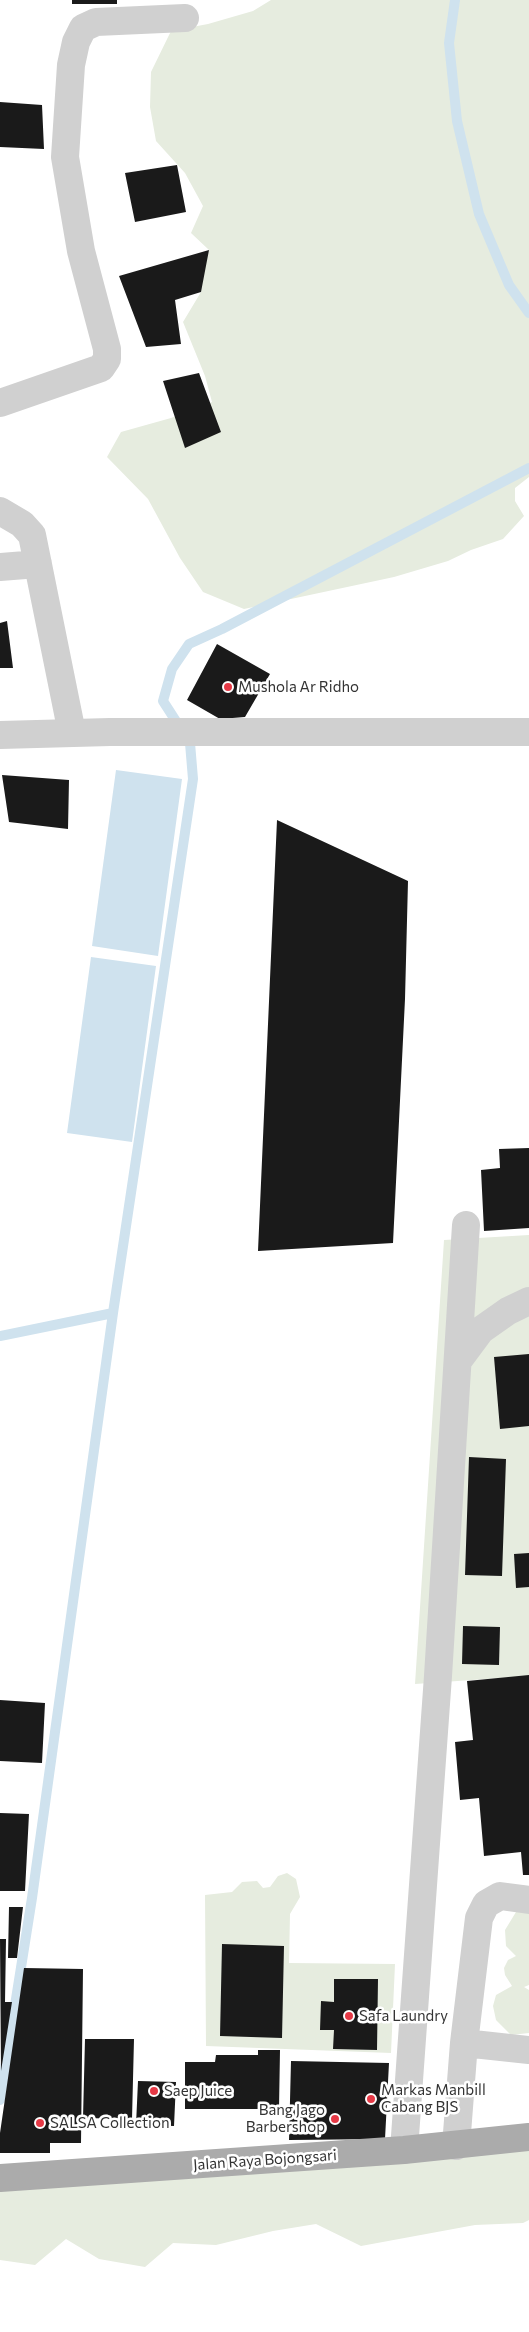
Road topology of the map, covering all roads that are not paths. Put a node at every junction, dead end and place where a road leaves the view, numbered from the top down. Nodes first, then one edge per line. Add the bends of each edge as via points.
1 (185, 18) dead end
2 (0, 403) edge
3 (0, 512) edge
4 (38, 564) junction
5 (0, 567) edge
6 (529, 732) edge
7 (72, 734) junction
8 (0, 735) edge
9 (466, 1225) dead end
10 (529, 1301) edge
11 (458, 1361) junction
12 (529, 1900) edge
13 (464, 2043) junction
14 (529, 2050) edge
15 (529, 2137) edge
16 (456, 2146) junction
17 (404, 2150) junction
18 (0, 2178) edge

1 - 2 street via 96,22 82,28 71,65 65,157 81,251 107,359 102,368
3 - 4 street via 22,524 32,535
4 - 5 street
4 - 7 street
6 - 7 street
7 - 8 street
9 - 11 street
10 - 11 street via 508,1311 482,1330
11 - 17 street
12 - 13 street via 500,1896 486,1904 479,1918
13 - 14 street
13 - 16 street
15 - 16 main road, Jalan Raya Bojongsari
16 - 17 main road, Jalan Raya Bojongsari
17 - 18 main road, Jalan Raya Bojongsari

